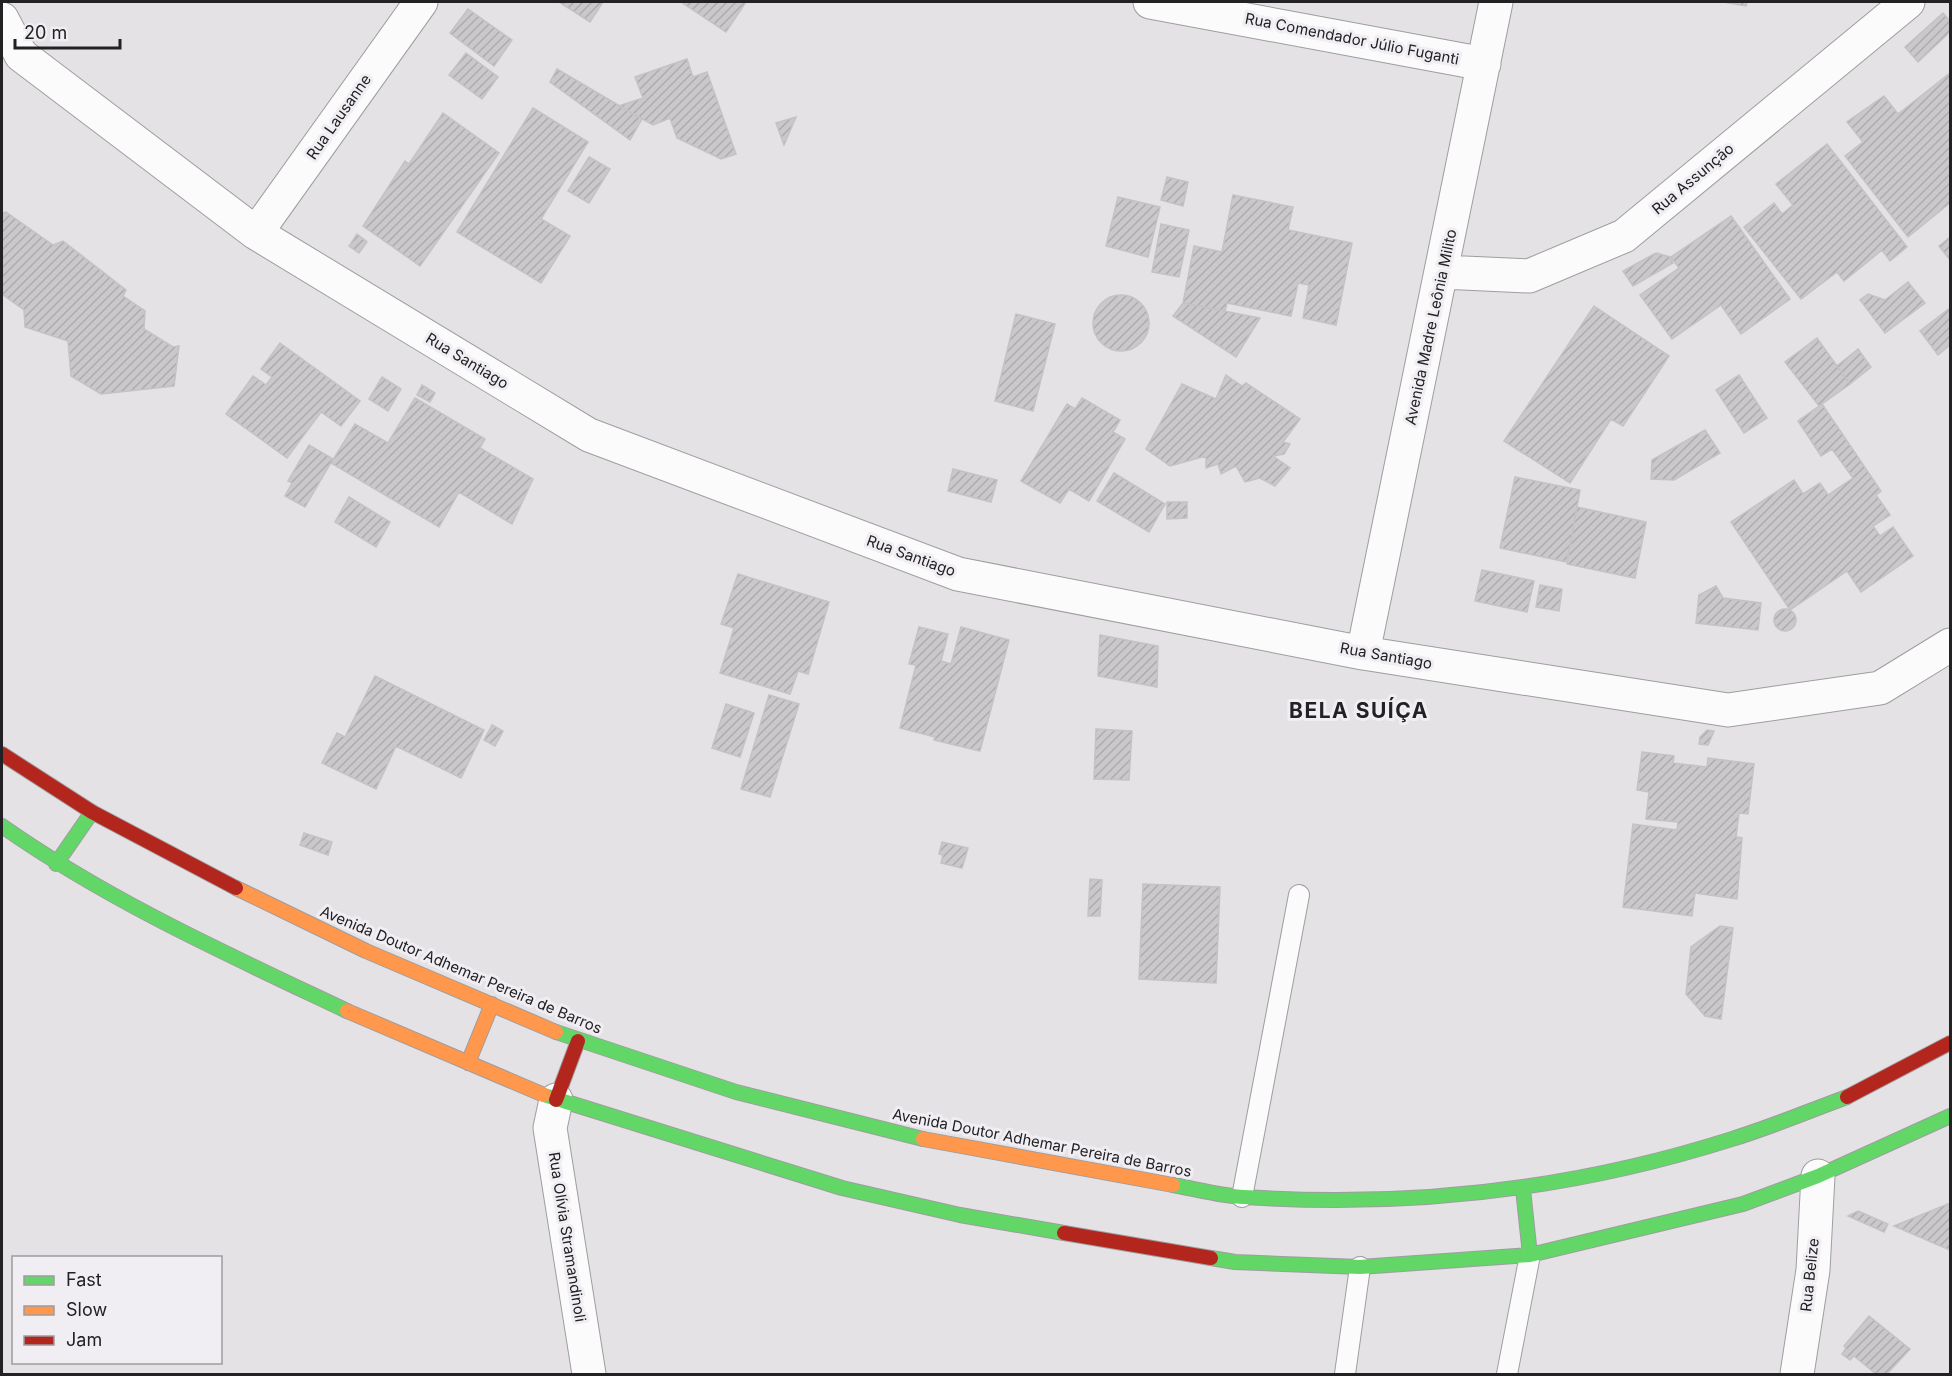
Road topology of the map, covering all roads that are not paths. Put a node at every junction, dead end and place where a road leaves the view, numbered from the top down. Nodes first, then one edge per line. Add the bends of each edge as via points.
1 (421, 2) edge
2 (1150, 2) edge
3 (1496, 2) edge
4 (1908, 2) edge
5 (2, 19) edge
6 (1484, 64) junction
7 (11, 65) edge
8 (256, 233) junction
9 (1442, 272) junction
10 (1950, 645) edge
11 (1363, 653) junction
12 (2, 754) edge
13 (92, 812) junction
14 (2, 826) edge
15 (56, 864) junction
16 (1299, 895) dead end
17 (492, 1004) junction
18 (578, 1041) junction
19 (1950, 1044) edge
20 (468, 1063) junction
21 (556, 1100) junction
22 (1950, 1116) edge
23 (1818, 1176) junction
24 (1524, 1189) junction
25 (1242, 1197) junction
26 (1530, 1255) junction
27 (1360, 1267) junction
28 (589, 1374) edge
29 (1345, 1374) edge
30 (1507, 1374) edge
31 (1797, 1374) edge

1 - 8 street, Rua Lausanne
2 - 6 street, Rua Comendador Júlio Fuganti
3 - 6 street, Avenida Madre Leônia Milito
4 - 9 street, Rua Assunção via 1624,236 1529,276
5 - 7 street, Rua Santiago
6 - 9 street, Avenida Madre Leônia Milito
7 - 8 street, Rua Santiago
8 - 11 street, Rua Santiago via 589,435 958,574
9 - 11 street, Avenida Madre Leônia Milito
10 - 11 street, Rua Santiago via 1880,688 1728,710
12 - 13 street, Avenida Doutor Adhemar Pereira de Barros
13 - 15 street
13 - 17 street, Avenida Doutor Adhemar Pereira de Barros via 189,865 366,951
14 - 15 street
15 - 20 street via 198,940 357,1016
16 - 25 lane
17 - 18 street, Avenida Doutor Adhemar Pereira de Barros
17 - 20 street
18 - 21 street
18 - 25 street, Avenida Doutor Adhemar Pereira de Barros via 736,1092 934,1142
19 - 24 street, Avenida Doutor Adhemar Pereira de Barros via 1847,1097 1732,1139 1618,1170
20 - 21 street
21 - 27 street via 842,1188 960,1215 1235,1262
21 - 28 street, Rua Olívia Stramandinoli via 550,1128
22 - 23 street
23 - 26 street via 1743,1204
23 - 31 street, Rua Belize via 1813,1270
24 - 25 street, Avenida Doutor Adhemar Pereira de Barros via 1388,1200
24 - 26 street
26 - 27 street
26 - 30 lane
27 - 29 lane

